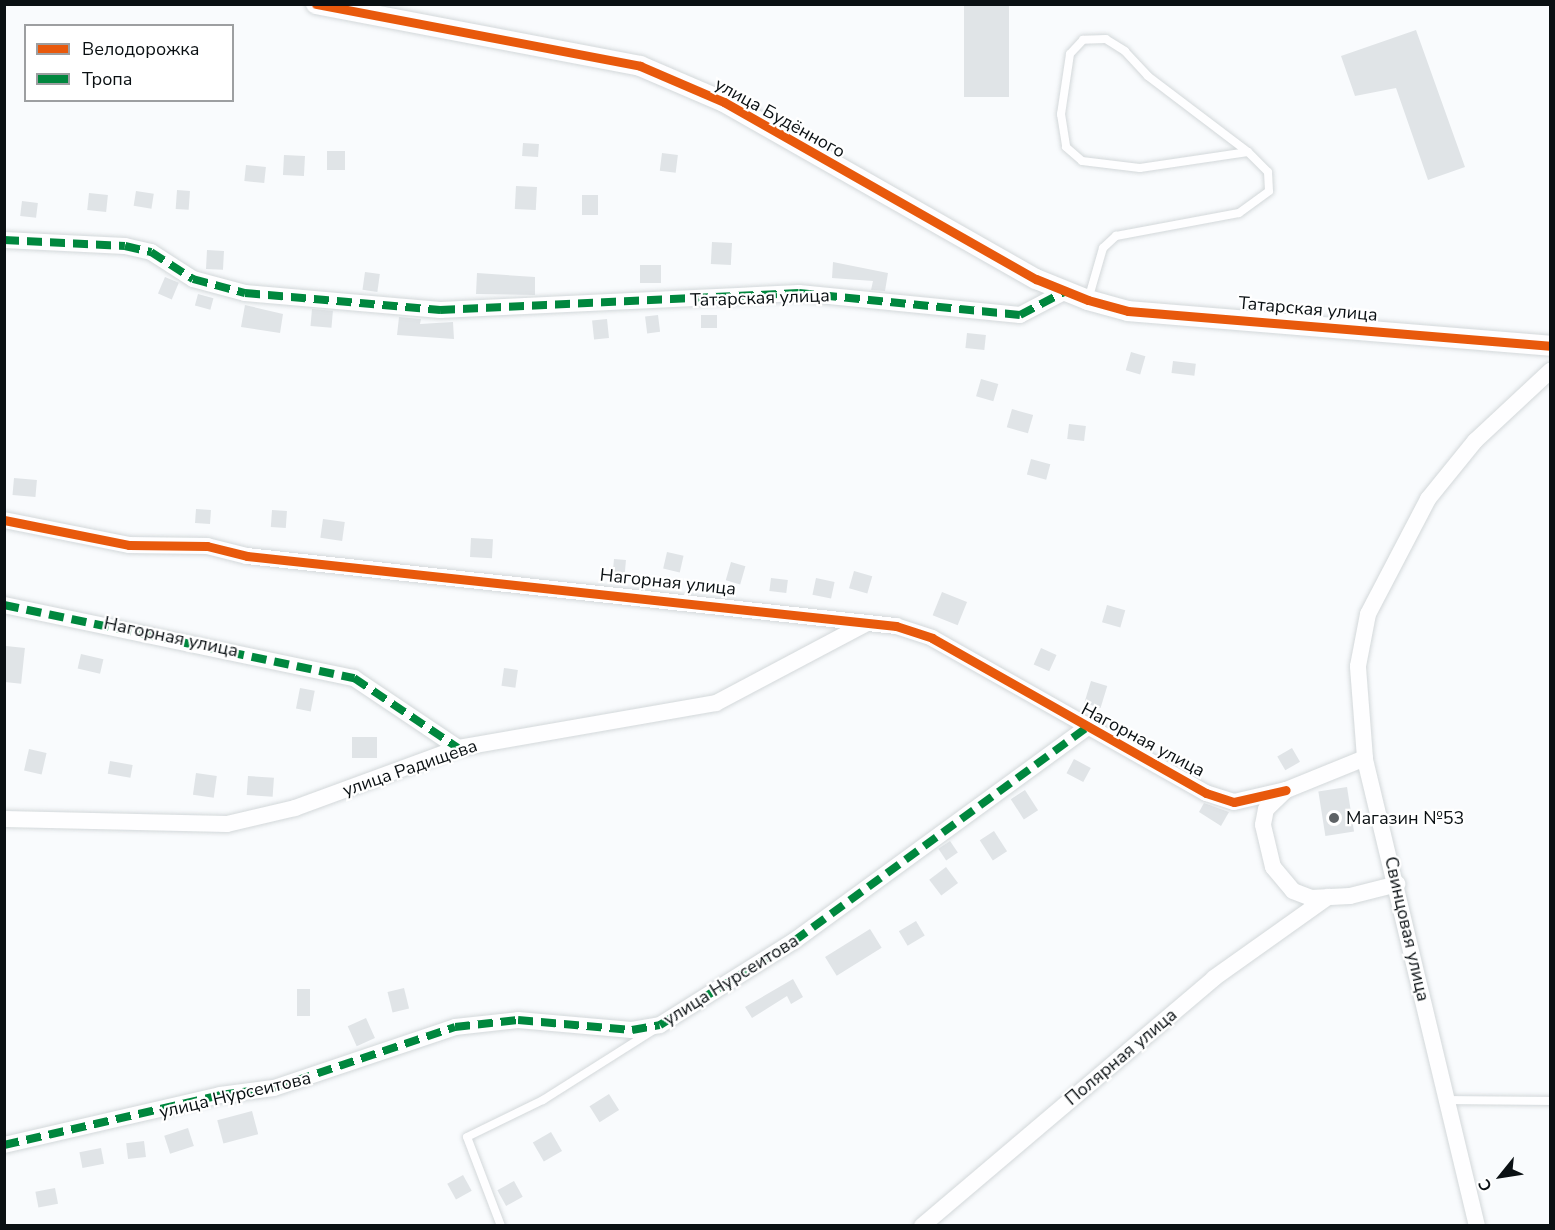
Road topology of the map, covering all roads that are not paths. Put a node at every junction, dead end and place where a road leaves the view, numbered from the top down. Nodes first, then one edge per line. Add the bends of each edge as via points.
1 (316, 4) edge
2 (1248, 152) junction
3 (4, 240) edge
4 (1066, 291) junction
5 (1088, 300) junction
6 (1551, 346) edge
7 (1551, 371) edge
8 (4, 520) edge
9 (4, 604) edge
10 (868, 623) junction
11 (1085, 729) junction
12 (458, 748) junction
13 (1365, 759) junction
14 (1286, 790) junction
15 (4, 819) edge
16 (1397, 884) junction
17 (1328, 897) junction
18 (660, 1025) junction
19 (1447, 1100) junction
20 (1551, 1101) edge
21 (4, 1145) edge
22 (501, 1226) edge
23 (922, 1226) edge
24 (1478, 1226) edge

1 - 4 street, улица Будённого via 640,66 724,102
2 - 2 lane via 1140,168 1082,160 1065,147 1061,114 1070,54 1083,40 1106,39
2 - 5 lane via 1268,172 1269,190 1258,202 1239,213 1116,236 1103,248
3 - 4 street, Татарская улица via 125,246 151,252 193,279 245,293 440,310 800,293 1020,315
4 - 5 street, Татарская улица
5 - 6 street, Татарская улица via 1128,311
7 - 13 street, Свинцовая улица via 1475,441 1428,500 1387,570 1368,614 1358,666
8 - 10 street, Нагорная улица via 50,525 129,545 207,546 247,556
9 - 12 street, Нагорная улица via 354,678
10 - 11 street, Нагорная улица via 932,638
10 - 12 street, улица Радищева via 716,703
11 - 14 street, Нагорная улица via 1234,802
11 - 18 street, улица Нурсеитова via 794,941
12 - 15 street, улица Радищева via 295,808 227,824
13 - 14 street, Нагорная улица
13 - 16 street, Свинцовая улица
14 - 17 street via 1266,809 1263,825 1273,867 1293,891
16 - 17 street
16 - 19 street, Свинцовая улица
17 - 23 street, Полярная улица via 1214,978
18 - 21 street, улица Нурсеитова via 632,1030 518,1020 455,1027 274,1089 220,1095
18 - 22 lane via 543,1100 467,1137
19 - 20 lane
19 - 24 street, Свинцовая улица

